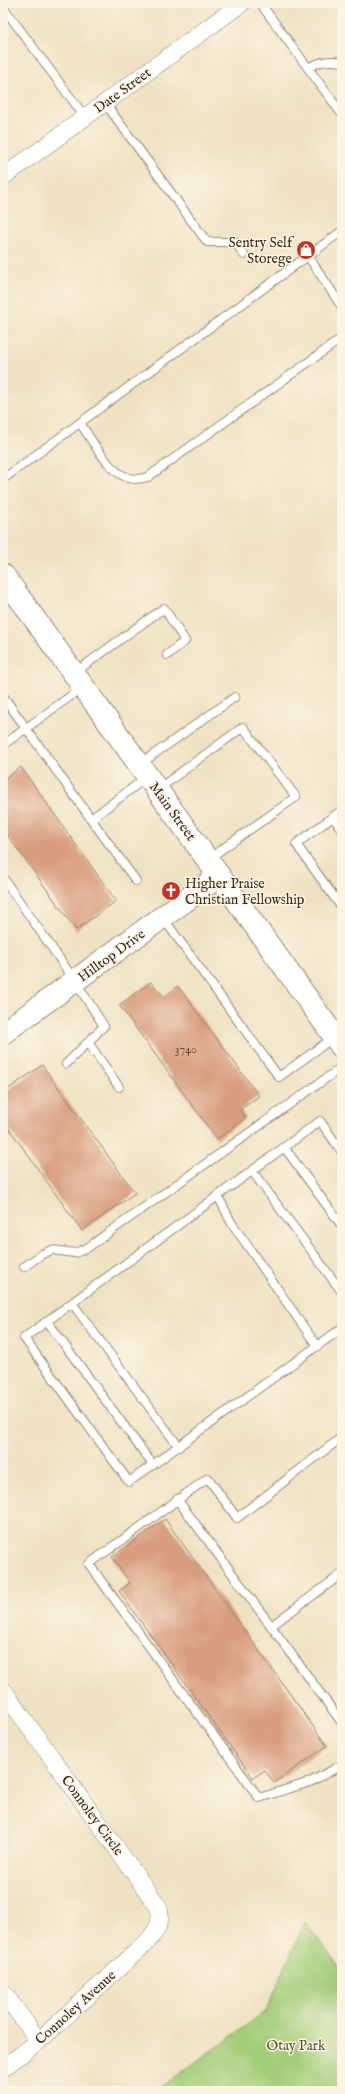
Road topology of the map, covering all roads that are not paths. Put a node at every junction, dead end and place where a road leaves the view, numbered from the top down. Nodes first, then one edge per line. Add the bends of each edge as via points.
1 (242, 3) edge
2 (260, 3) edge
3 (3, 6) edge
4 (342, 62) edge
5 (308, 68) junction
6 (105, 103) junction
7 (342, 114) edge
8 (85, 117) junction
9 (3, 177) edge
10 (342, 233) edge
11 (244, 255) dead end
12 (308, 256) junction
13 (342, 307) edge
14 (342, 338) edge
15 (80, 423) junction
16 (3, 479) edge
17 (3, 576) edge
18 (167, 655) dead end
19 (78, 680) junction
20 (3, 696) edge
21 (235, 697) dead end
22 (26, 728) junction
23 (3, 745) edge
24 (148, 777) junction
25 (342, 810) edge
26 (333, 817) junction
27 (91, 819) junction
28 (342, 830) edge
29 (213, 868) junction
30 (3, 878) edge
31 (136, 881) dead end
32 (342, 908) edge
33 (163, 917) junction
34 (75, 981) junction
35 (3, 1033) edge
36 (340, 1038) edge
37 (88, 1042) junction
38 (66, 1064) dead end
39 (342, 1067) edge
40 (119, 1087) dead end
41 (284, 1147) junction
42 (342, 1152) edge
43 (252, 1171) junction
44 (218, 1196) junction
45 (342, 1226) edge
46 (24, 1267) dead end
47 (342, 1292) edge
48 (72, 1303) junction
49 (47, 1321) junction
50 (342, 1328) edge
51 (317, 1346) junction
52 (342, 1437) edge
53 (179, 1446) junction
54 (153, 1465) junction
55 (177, 1499) junction
56 (342, 1574) edge
57 (271, 1626) junction
58 (3, 1690) edge
59 (342, 1723) edge
60 (342, 1765) edge
61 (146, 1943) joint
62 (3, 1992) edge
63 (39, 2041) junction
64 (3, 2068) edge

1 - 6 street, Date Street
2 - 5 lane
3 - 8 lane
4 - 5 lane via 330,60
5 - 7 lane
6 - 8 street, Date Street
6 - 11 lane via 207,242 235,242
8 - 9 street, Date Street
10 - 12 lane
12 - 13 lane
12 - 15 lane
14 - 15 lane via 148,477 132,478 119,474
15 - 16 lane
17 - 19 main road, Main Street
18 - 19 lane via 185,641 164,608
19 - 22 lane
19 - 24 main road, Main Street
20 - 22 lane
21 - 24 lane
22 - 23 lane
22 - 27 lane
24 - 27 lane
24 - 29 main road, Main Street
24 - 29 lane via 243,727 296,797
25 - 26 lane
26 - 28 lane
26 - 32 lane via 296,844
27 - 31 lane
29 - 33 main road, Hilltop Drive
29 - 36 main road, Main Street
30 - 34 lane
33 - 34 main road, Hilltop Drive
33 - 36 lane via 279,1077
34 - 35 main road, Hilltop Drive
34 - 37 lane via 104,1026
37 - 38 lane
37 - 40 lane
39 - 46 lane via 87,1248 75,1253 52,1250
41 - 42 lane via 320,1121
41 - 43 lane
41 - 45 lane
43 - 44 lane
43 - 47 lane
44 - 48 lane
44 - 51 lane via 231,1222
48 - 49 lane
48 - 53 lane
49 - 54 lane
49 - 54 lane via 24,1338 129,1482
50 - 51 lane
51 - 53 lane
52 - 55 lane via 237,1518 208,1478
53 - 54 lane
55 - 57 lane
55 - 60 lane via 89,1564 259,1798 310,1782
56 - 57 lane
57 - 59 lane
58 - 61 street, Connoley Circle via 158,1906 160,1921 155,1933
61 - 63 street, Connoley Avenue
62 - 63 street
63 - 64 street, Connoley Avenue

